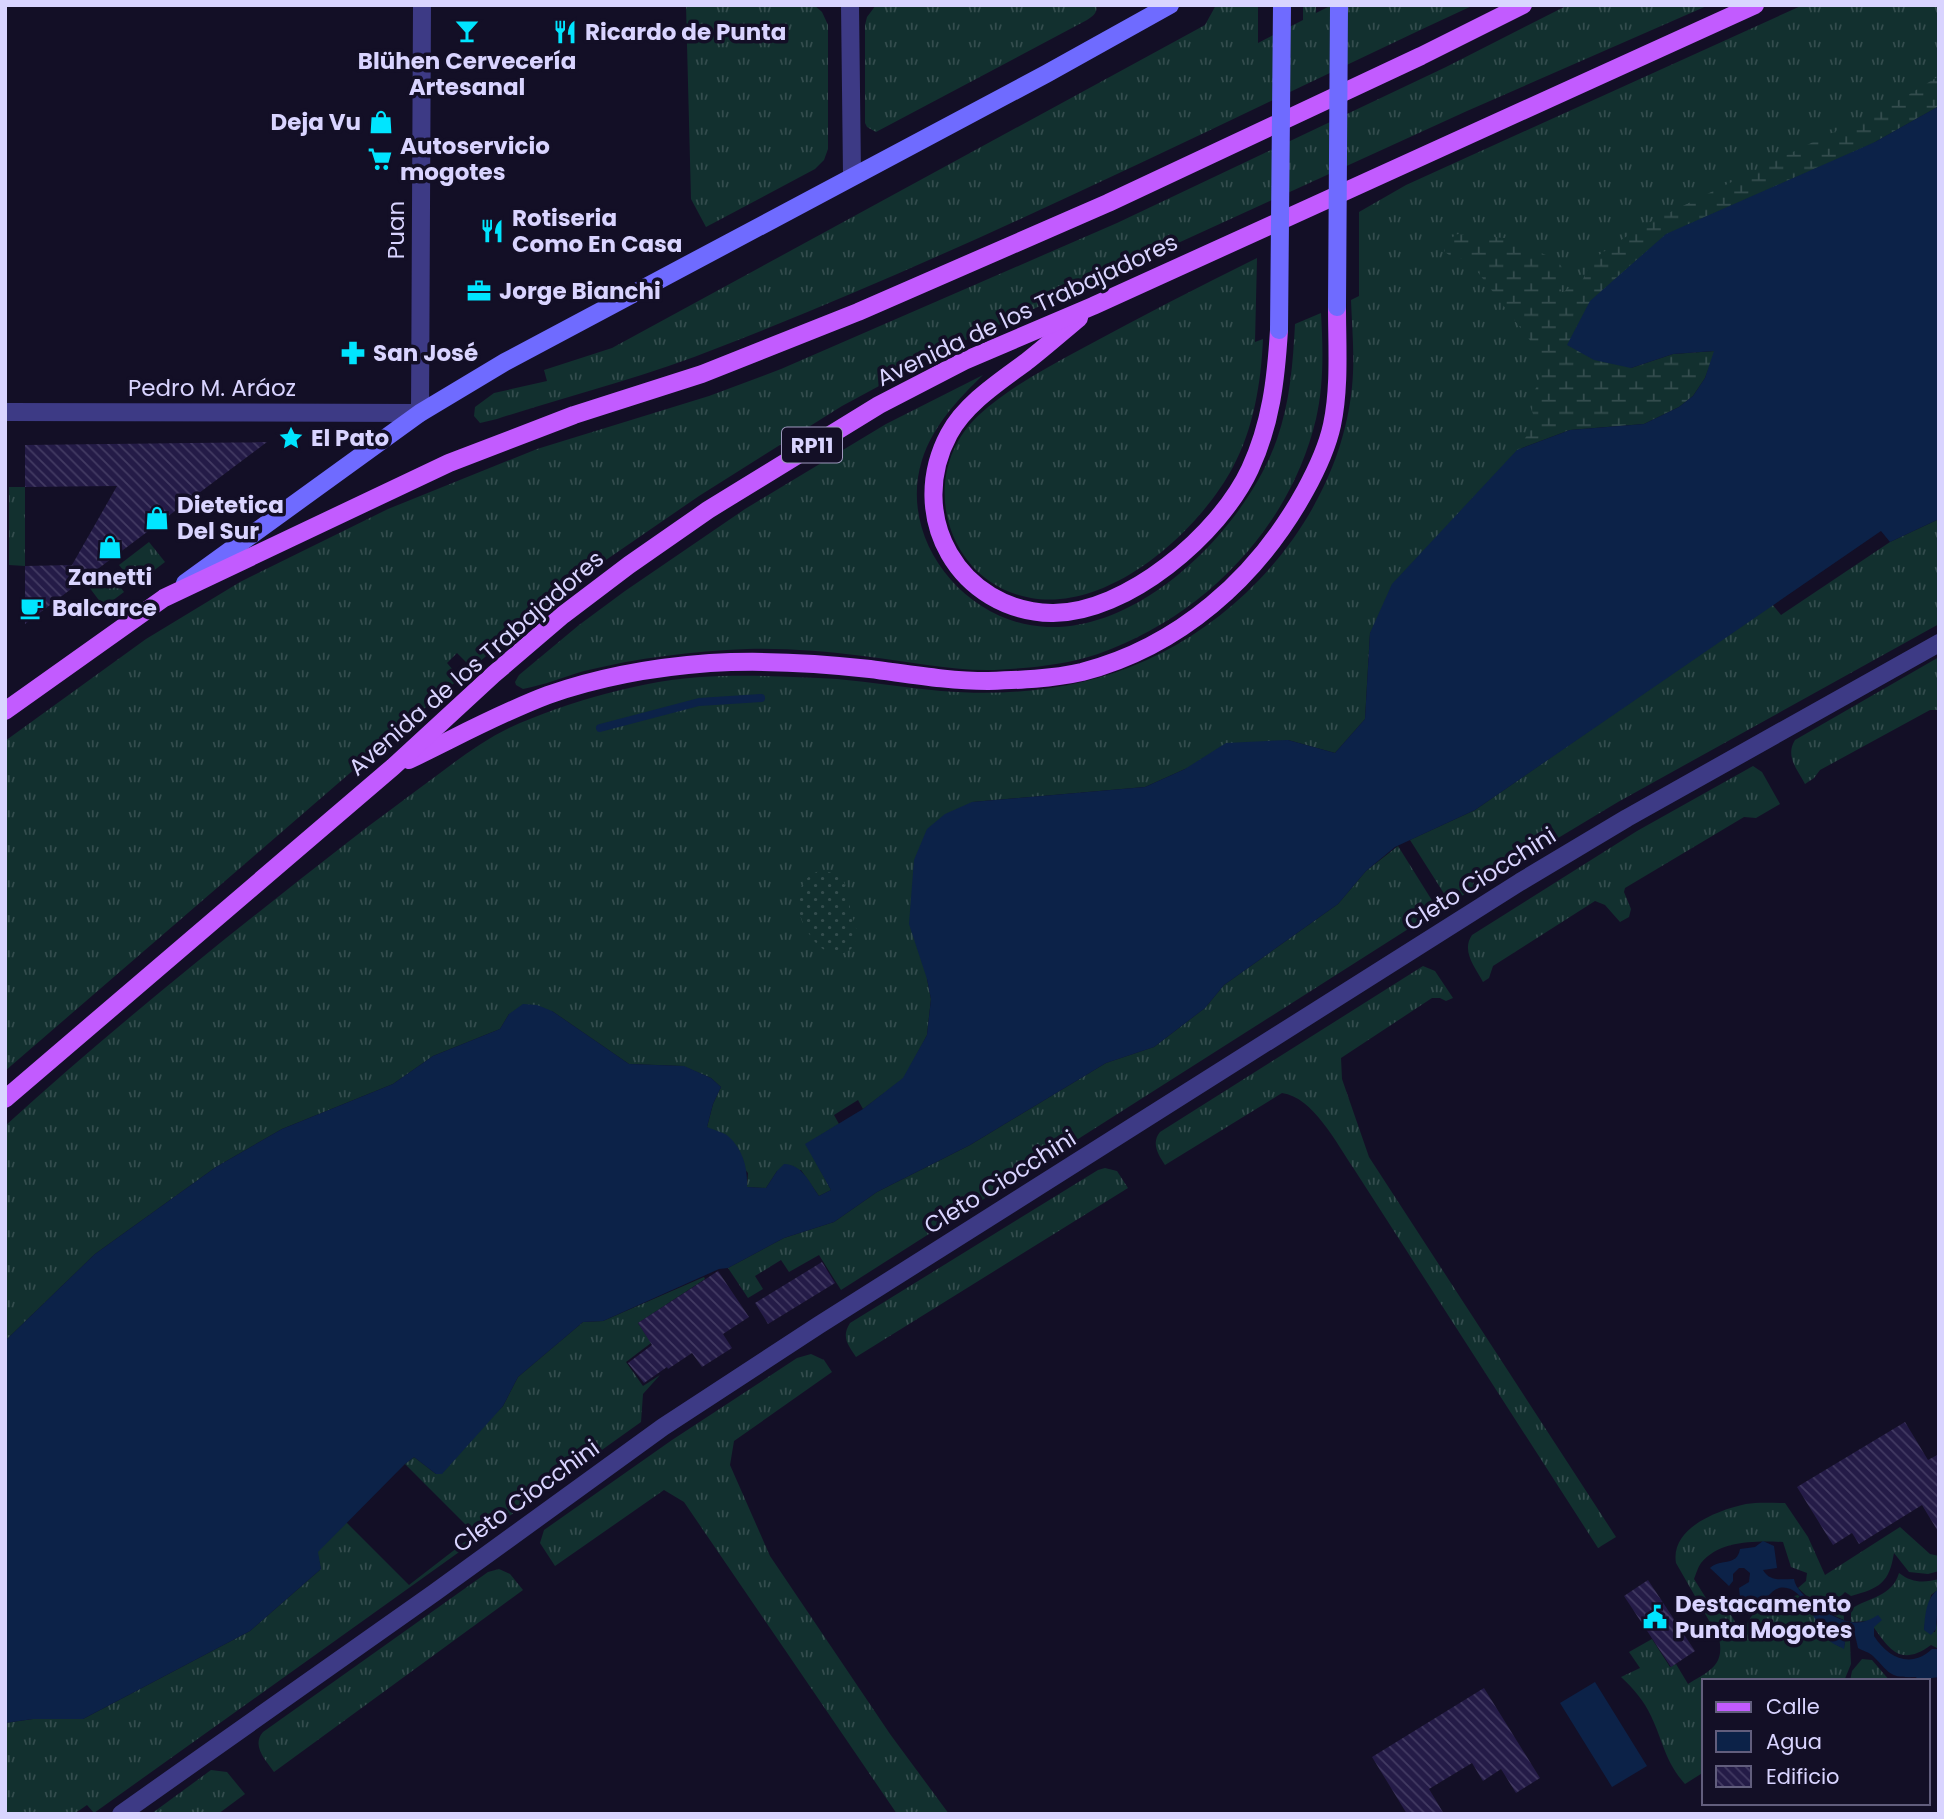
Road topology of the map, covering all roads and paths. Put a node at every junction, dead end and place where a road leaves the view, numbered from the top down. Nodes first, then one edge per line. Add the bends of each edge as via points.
1 (422, 5) edge
2 (850, 5) edge
3 (1170, 5) edge
4 (1282, 5) edge
5 (1339, 5) edge
6 (1523, 5) edge
7 (1755, 5) edge
8 (852, 175) junction
9 (1093, 306) junction
10 (5, 412) edge
11 (420, 413) junction
12 (164, 598) junction
13 (1939, 643) edge
14 (5, 711) edge
15 (393, 767) junction
16 (5, 1100) edge
17 (121, 1814) edge

1 - 11 street, Puan
2 - 8 street
3 - 8 main road
4 - 9 main road, bridge via 1279,330 1275,388 1250,470 1216,518 1143,584 1073,611 1031,611 977,586 948,554 933,513 935,474 949,433 976,401
5 - 15 main road, bridge via 1336,399 1332,427 1296,507 1265,553 1226,594 1140,651 1081,672 988,681 803,663 659,668 549,695
6 - 12 main road via 1084,214 773,348 551,423 449,463
7 - 9 main road, Avenida de los Trabajadores / RP11
8 - 11 main road via 505,362
9 - 15 main road, Avenida de los Trabajadores / RP11 via 964,361 879,405 708,510 563,615
10 - 11 street, Pedro M. Aráoz
11 - 12 main road
12 - 14 main road
13 - 17 street, Cleto Ciocchini via 1520,882 819,1325 663,1427
15 - 16 main road, Avenida de los Trabajadores / RP11

